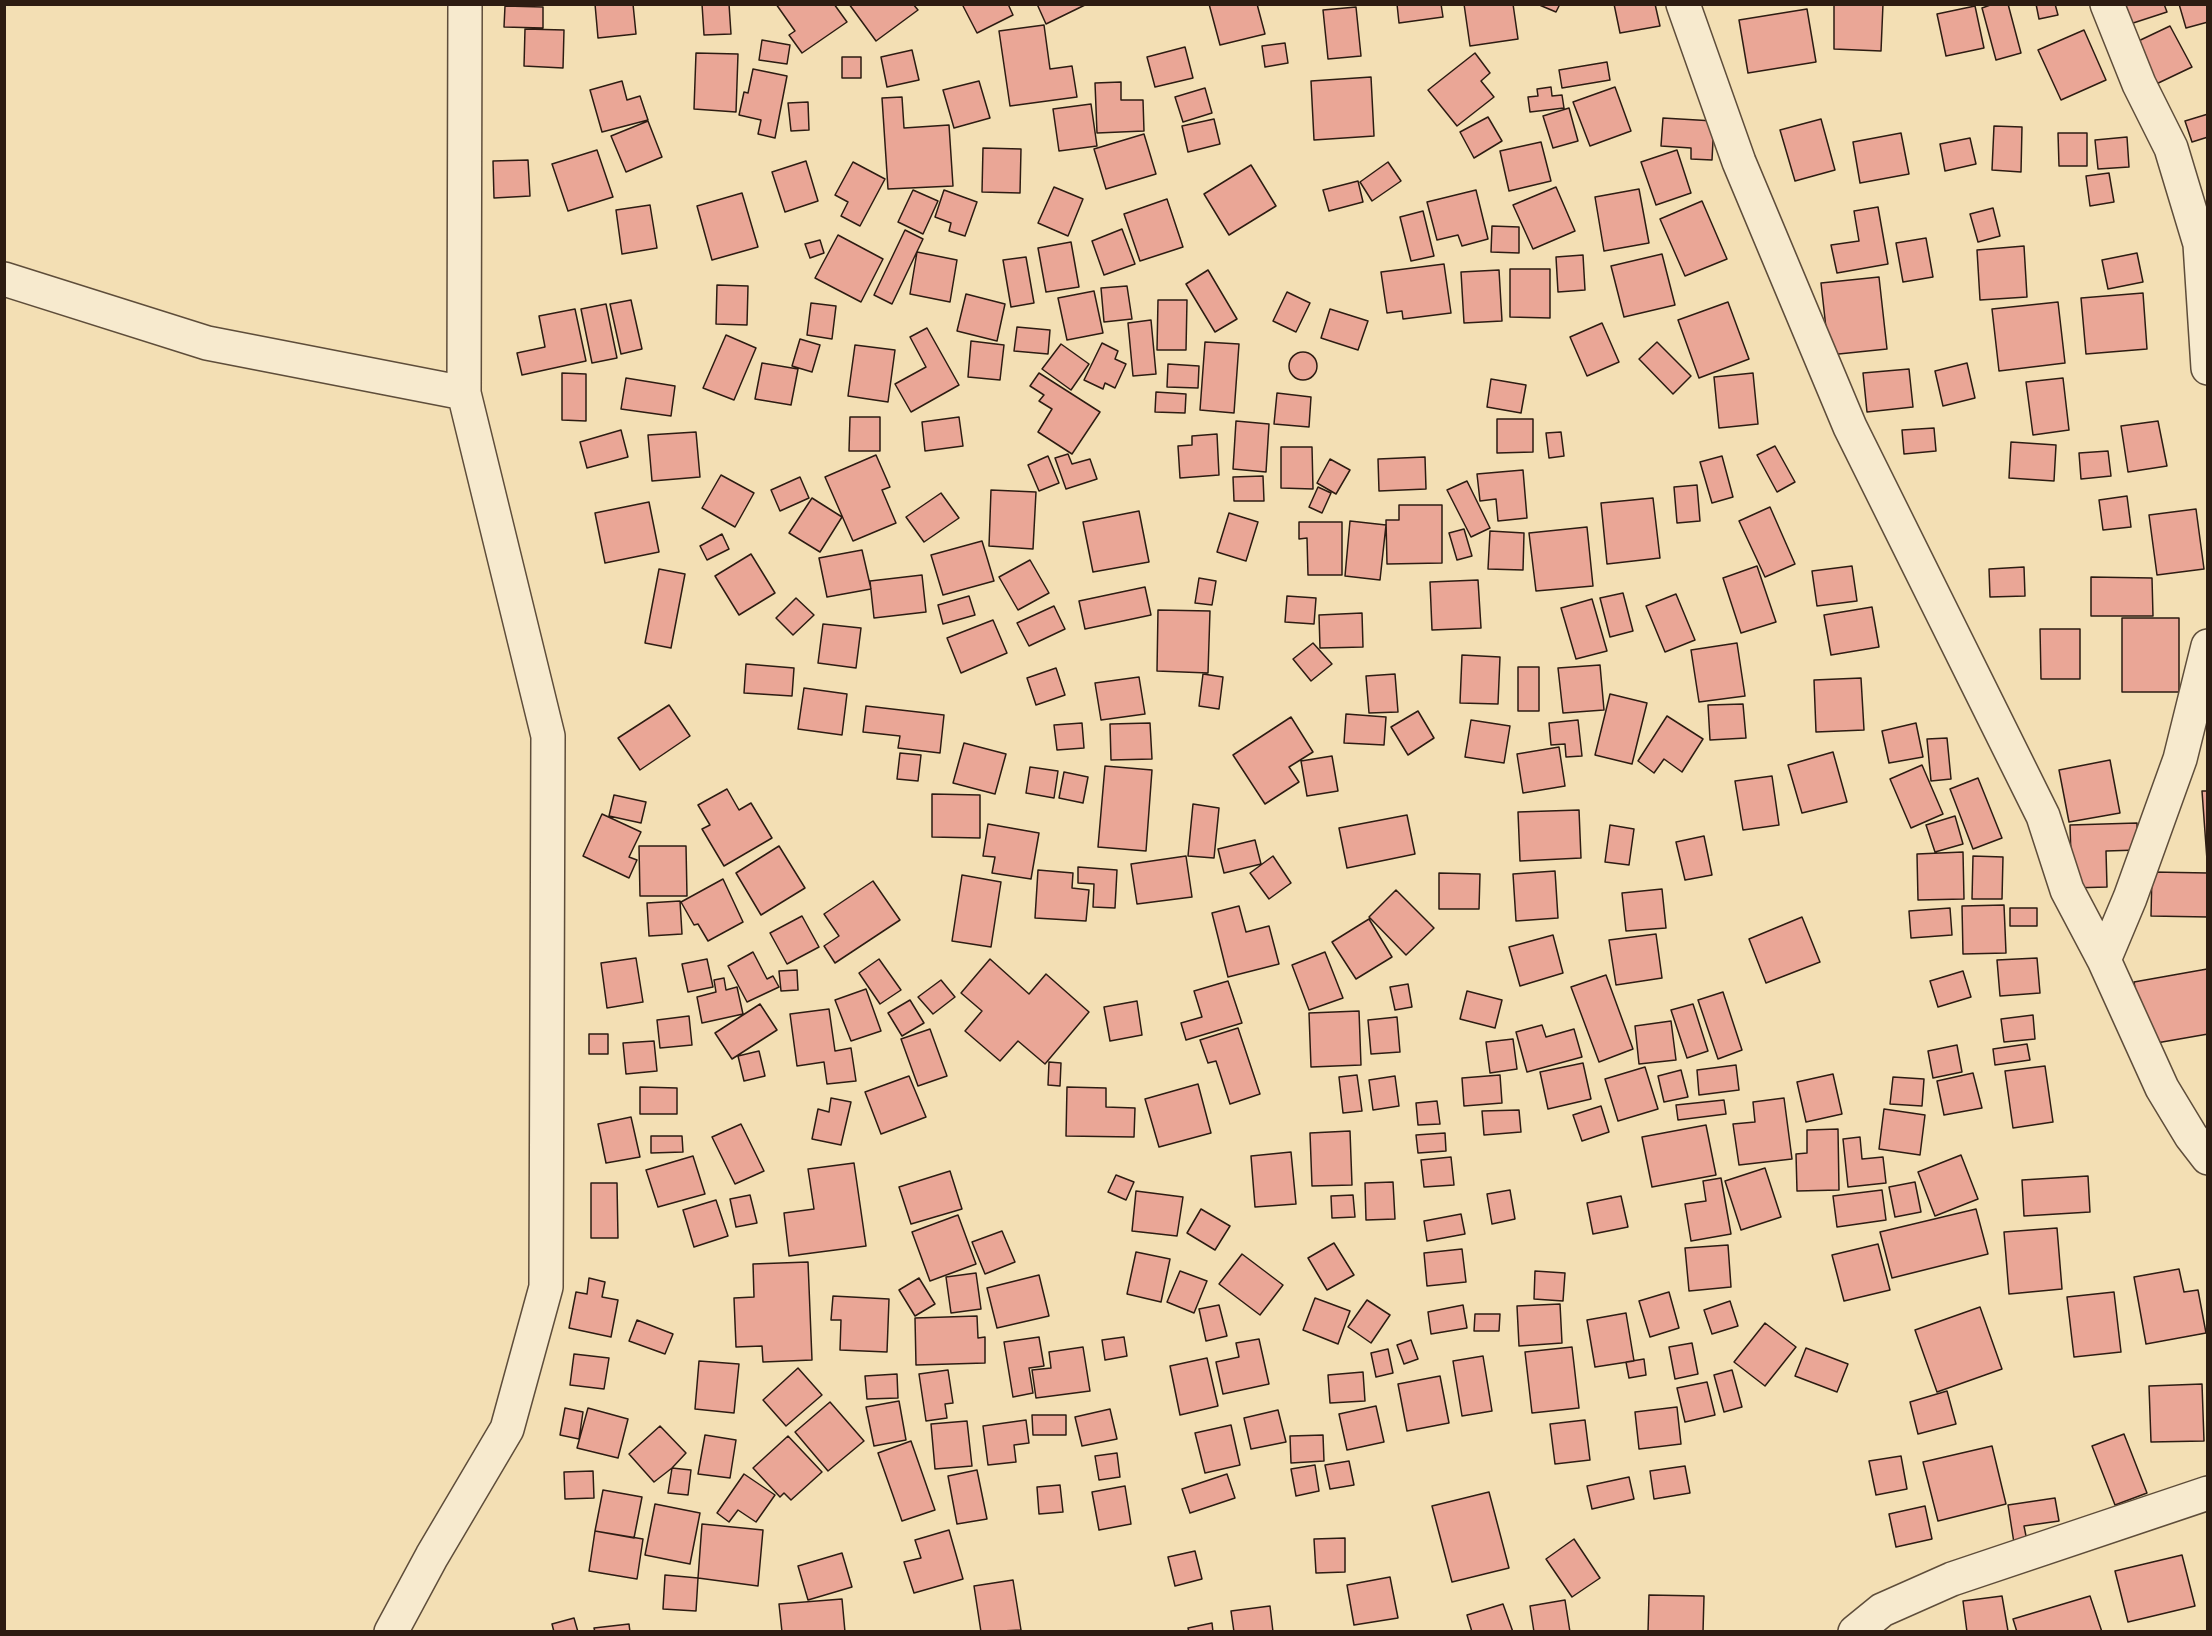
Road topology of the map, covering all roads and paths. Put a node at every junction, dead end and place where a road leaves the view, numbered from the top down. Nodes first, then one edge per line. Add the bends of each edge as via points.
1 (465, 4) edge
2 (1683, 4) edge
3 (2107, 4) edge
4 (4, 279) edge
5 (2208, 369) edge
6 (464, 393) junction
7 (2208, 646) edge
8 (2104, 960) junction
9 (2208, 1158) edge
10 (2208, 1493) edge
11 (391, 1632) edge
12 (1856, 1632) edge

1 - 6 street
2 - 8 street via 1739,162 1850,427 2043,816 2067,890
3 - 5 street via 2139,84 2171,148 2200,244
4 - 6 street via 207,343
6 - 11 street via 548,736 546,1287 507,1428
7 - 8 street via 2180,759
8 - 9 street via 2162,1088
10 - 12 street via 1952,1579 1882,1610

